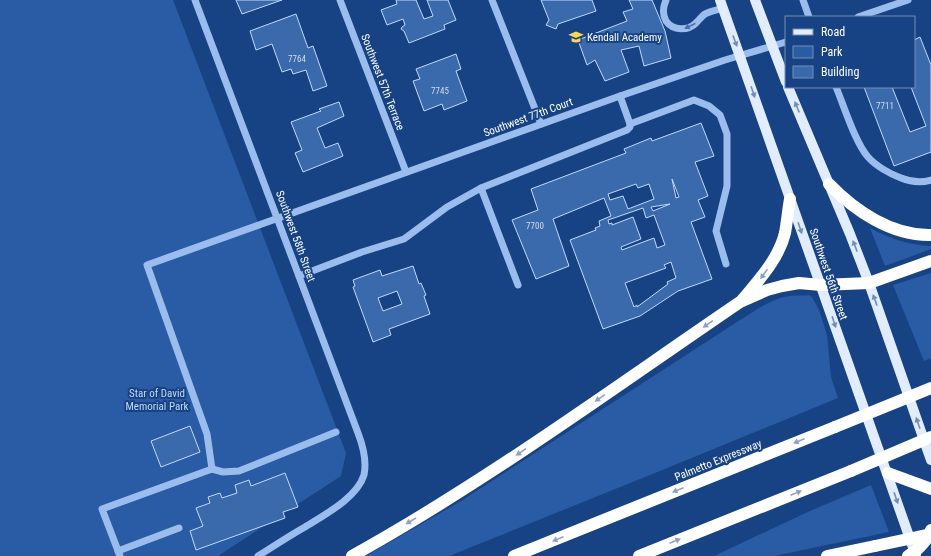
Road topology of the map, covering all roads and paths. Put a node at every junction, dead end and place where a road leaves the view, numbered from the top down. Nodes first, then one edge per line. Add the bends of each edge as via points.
1 (195, 0) edge
2 (340, 0) edge
3 (492, 0) edge
4 (666, 0) edge
5 (755, 0) edge
6 (803, 0) edge
7 (908, 0) edge
8 (722, 4) edge
9 (809, 16) edge
10 (861, 16) edge
11 (785, 42) edge
12 (772, 46) junction
13 (741, 55) junction
14 (785, 79) edge
15 (788, 88) edge
16 (836, 88) edge
17 (620, 96) junction
18 (541, 124) junction
19 (630, 124) junction
20 (406, 172) junction
21 (931, 180) edge
22 (829, 184) junction
23 (481, 188) junction
24 (790, 199) junction
25 (278, 218) junction
26 (931, 235) edge
27 (931, 261) edge
28 (726, 264) dead end
29 (299, 276) junction
30 (869, 283) junction
31 (821, 285) junction
32 (518, 286) dead end
33 (740, 302) junction
34 (931, 388) edge
35 (336, 432) dead end
36 (931, 437) edge
37 (931, 460) edge
38 (212, 469) junction
39 (888, 474) junction
40 (931, 488) edge
41 (179, 528) dead end
42 (931, 530) edge
43 (931, 534) edge
44 (119, 554) edge
45 (913, 555) edge
46 (258, 556) edge
47 (352, 556) edge
48 (514, 556) edge
49 (639, 556) edge
50 (827, 556) edge

1 - 25 street, Southwest 58th Street
2 - 20 street, Southwest 57th Terrace
3 - 18 street
8 -> 4 street via 704,14 691,27 678,29 664,17
5 - 12 main road
6 - 9 street
7 - 10 street
8 -> 13 main road, Southwest 56th Street
11 - 12 street, Southwest 77th Court
12 - 13 street, Southwest 77th Court
12 - 14 main road
13 - 17 street, Southwest 77th Court
13 -> 24 main road, Southwest 56th Street
22 -> 15 main road
16 - 21 street via 859,142 874,163 909,181
17 - 18 street, Southwest 77th Court
17 - 19 street
18 - 20 street, Southwest 77th Court
19 - 23 street via 622,133
19 - 28 street via 694,100 709,106 720,115 728,134 727,186 716,231
20 - 25 street, Southwest 77th Court
22 - 26 highway via 868,217 906,232
30 -> 22 main road
23 - 29 street via 447,207 404,238
23 - 32 street
24 -> 31 main road, Southwest 56th Street
24 -> 33 highway via 784,234 773,260
25 - 29 street, Southwest 58th Street
25 - 38 street, Southwest 77th Court via 147,265 207,434
27 - 30 highway
29 - 46 street, Southwest 58th Street via 362,443 364,474 350,496
30 - 31 highway
37 -> 30 main road
31 - 33 highway via 799,283 782,286
31 -> 39 main road, Southwest 56th Street
33 -> 47 highway via 511,458
34 -> 48 highway, Palmetto Expressway, bridge
35 - 38 street via 239,471 223,472
49 -> 36 highway, bridge
38 - 44 street via 102,509
39 - 40 highway
39 -> 45 main road, Southwest 56th Street
41 - 44 street
42 - 45 highway
43 - 50 highway, bridge

